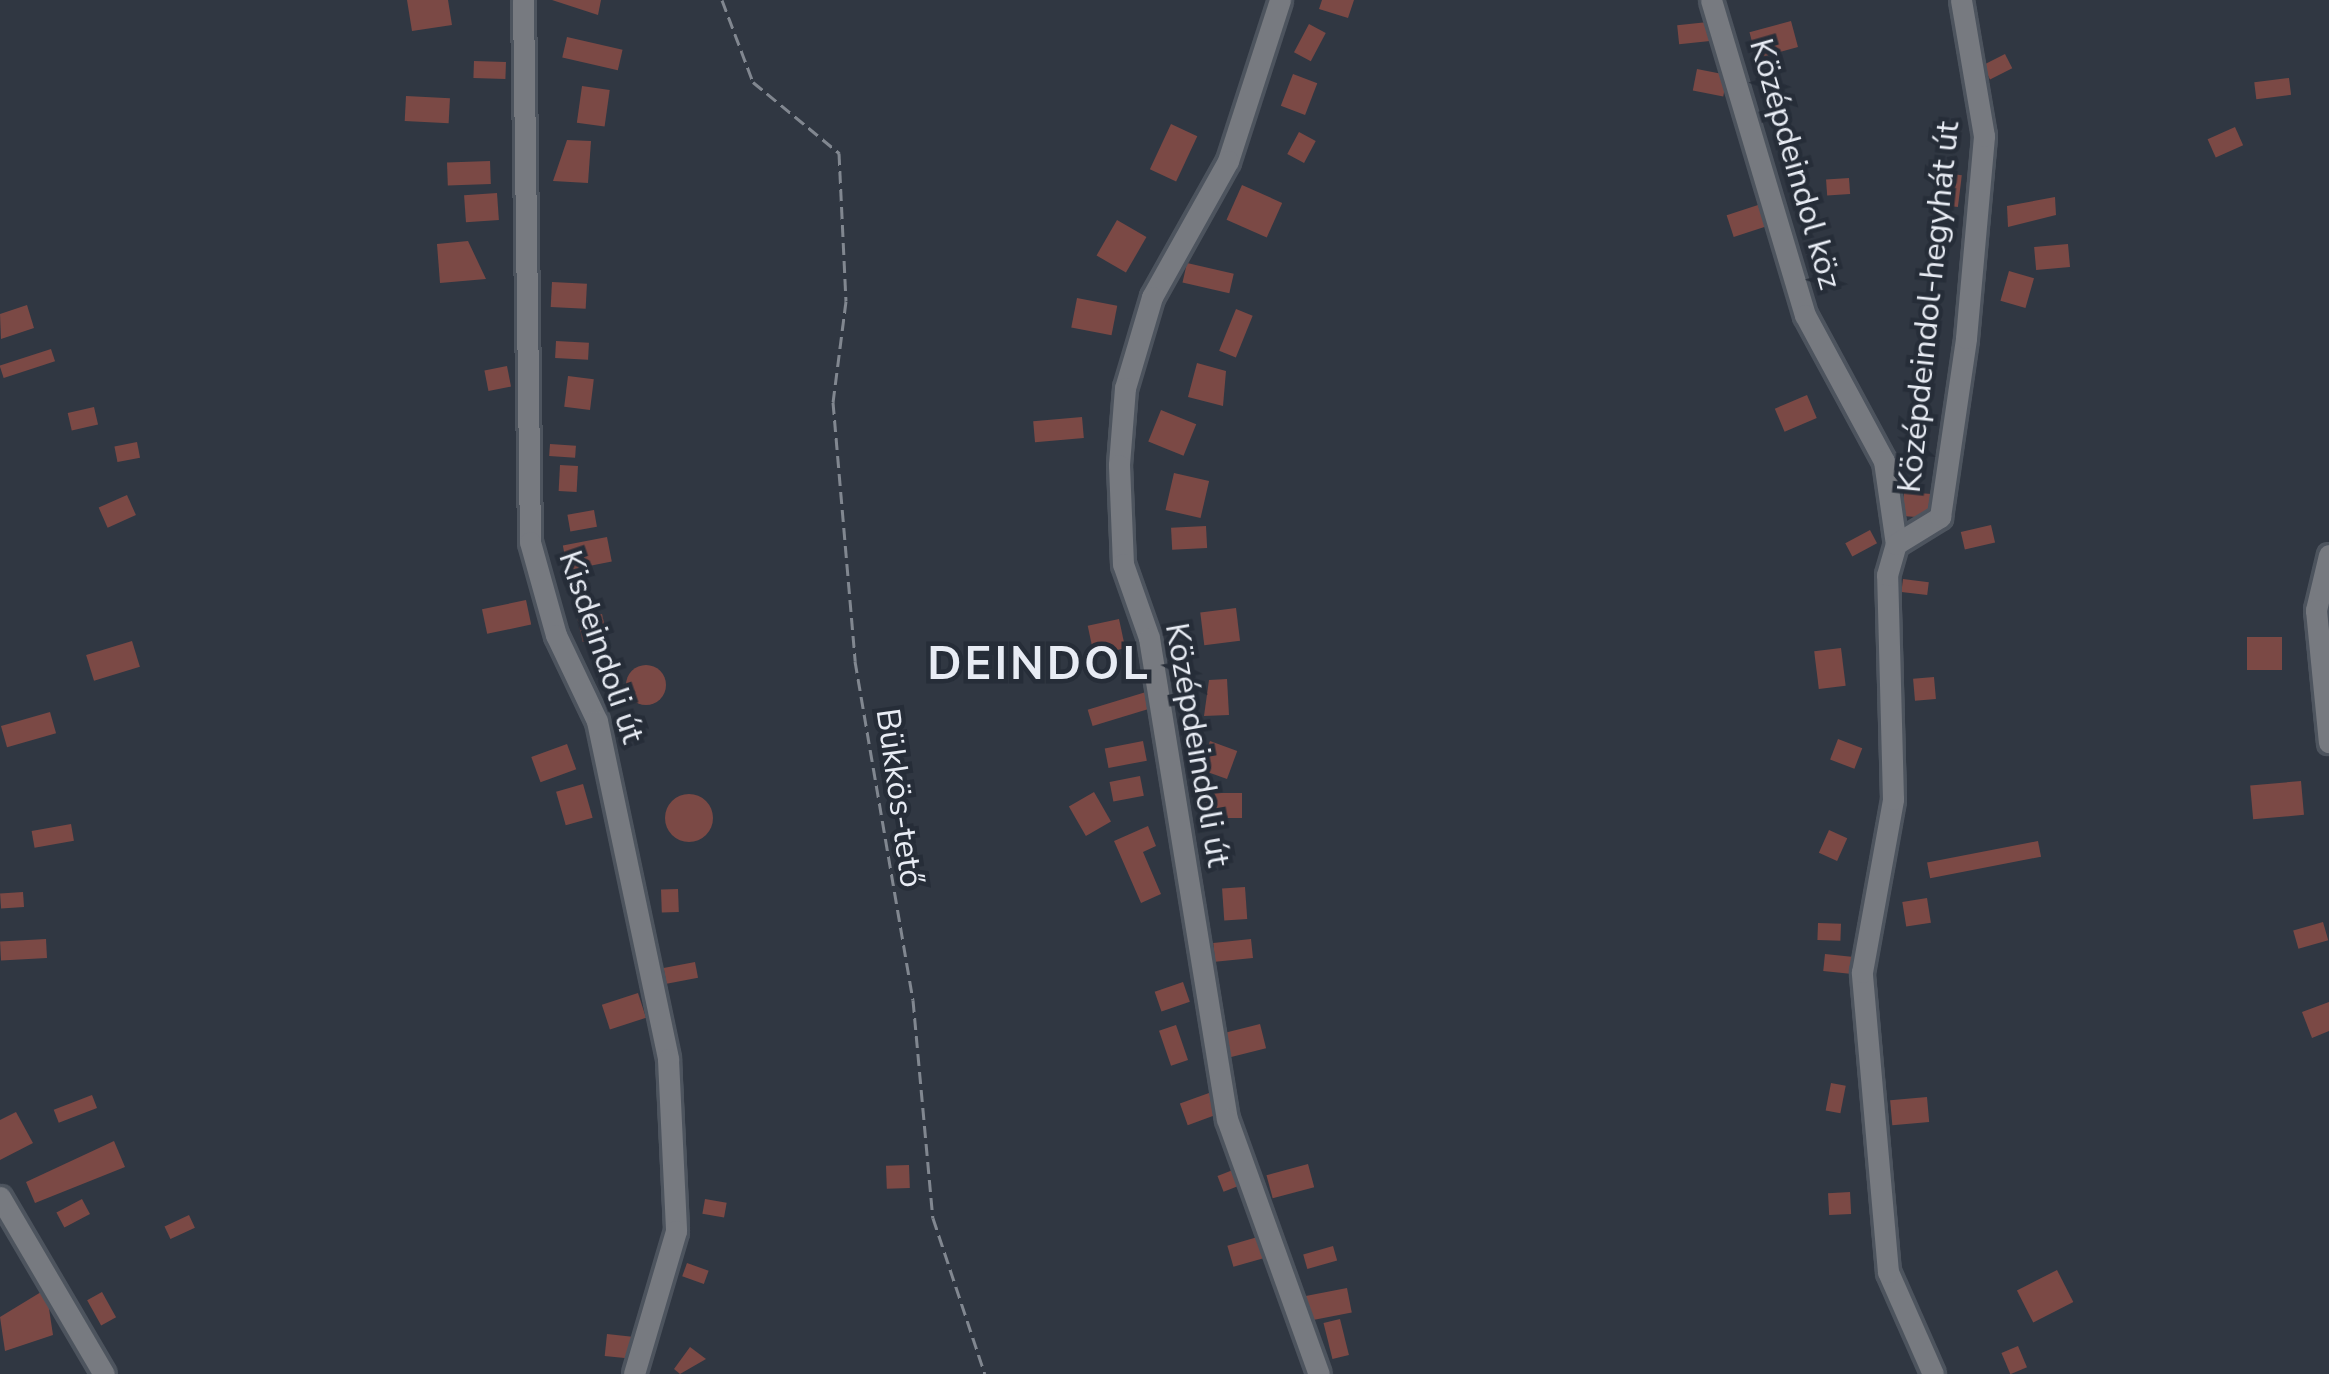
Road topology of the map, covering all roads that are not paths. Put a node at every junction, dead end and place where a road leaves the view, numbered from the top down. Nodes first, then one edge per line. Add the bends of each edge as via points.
1 (523, 0) edge
2 (1280, 0) edge
3 (1711, 0) edge
4 (1961, 0) edge
5 (1895, 544) junction
6 (2329, 555) edge
7 (2329, 742) edge
8 (0, 1197) edge
9 (104, 1374) edge
10 (634, 1374) edge
11 (1319, 1374) edge
12 (1933, 1374) edge

1 - 10 street, Kisdeindoli út via 530,542 556,634 597,721 668,1059 676,1231
2 - 11 street, Középdeindoli út via 1228,161 1152,297 1125,388 1119,465 1123,564 1149,638 1215,1066
3 - 5 street, Középdeindol köz via 1805,315 1884,461
4 - 5 street, Középdeindol-hegyhát út via 1984,136 1953,459 1940,517
5 - 12 street via 1885,638 1893,799 1862,971 1888,1272
6 - 7 street via 2316,610
8 - 9 street

